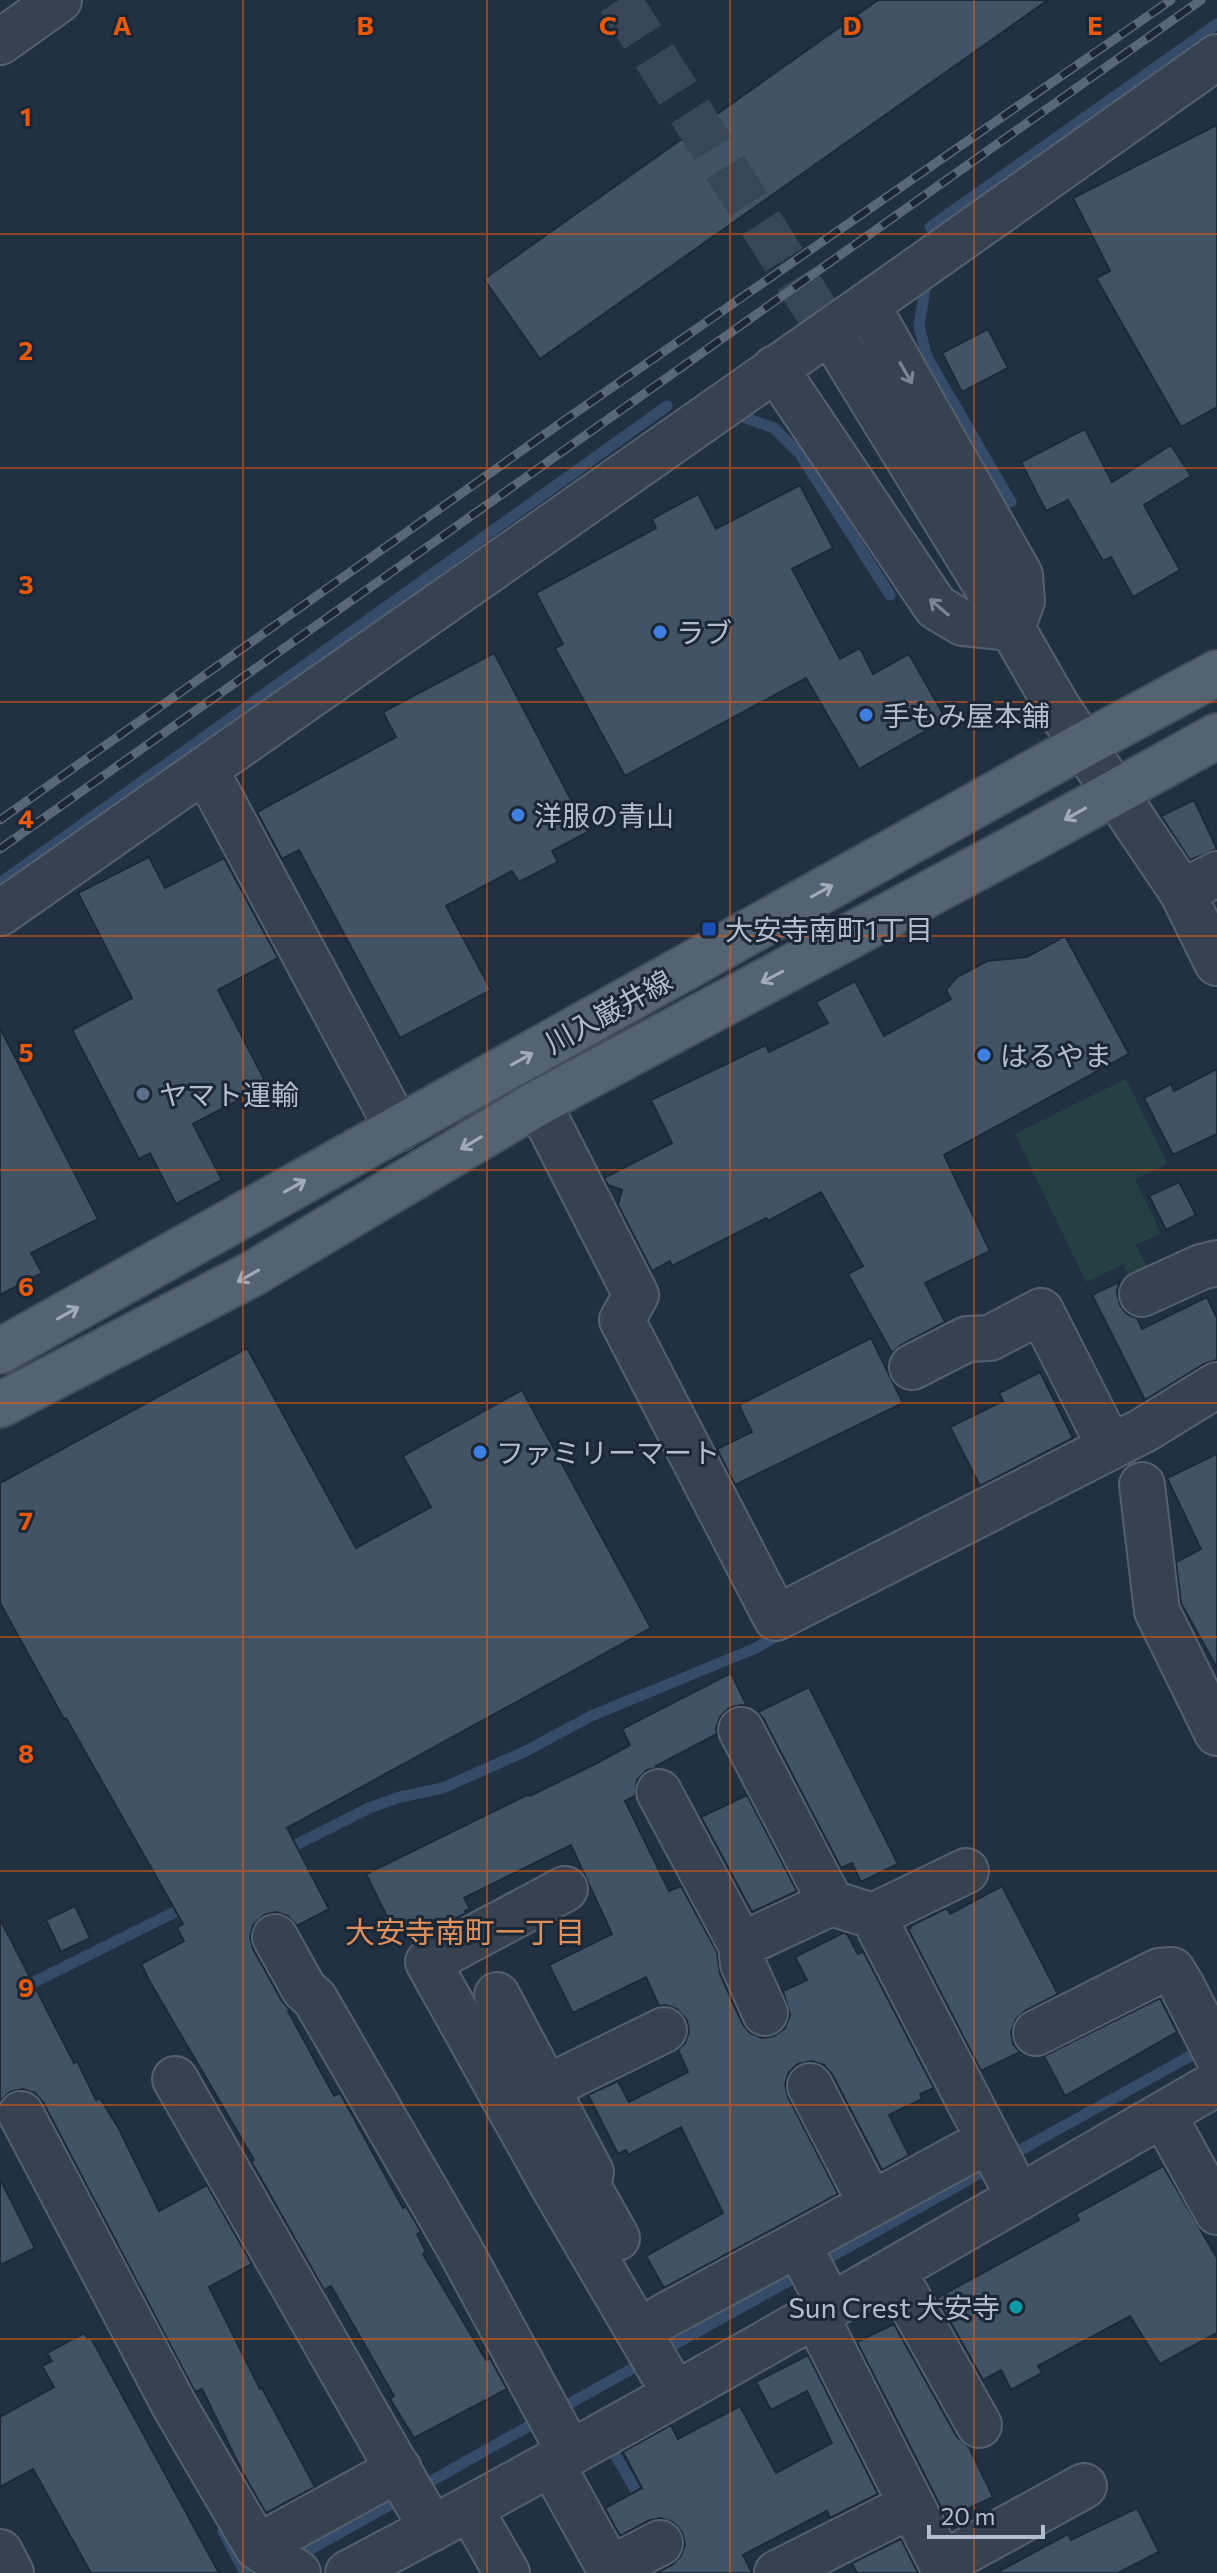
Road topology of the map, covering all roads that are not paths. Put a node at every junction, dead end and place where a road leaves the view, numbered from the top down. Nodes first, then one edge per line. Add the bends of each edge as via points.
1 (59, 0) edge
2 (0, 42) edge
3 (1217, 57) edge
4 (867, 305) junction
5 (842, 351) tunnel mouth
6 (775, 368) junction
7 (1012, 628) junction
8 (1217, 673) edge
9 (1217, 736) edge
10 (1083, 745) junction
11 (205, 769) junction
12 (1115, 792) junction
13 (1200, 883) edge
14 (0, 913) edge
15 (1217, 963) edge
16 (538, 1103) junction
17 (398, 1129) junction
18 (1217, 1263) edge
19 (1142, 1294) dead end
20 (0, 1351) edge
21 (912, 1367) dead end
22 (1217, 1385) edge
23 (0, 1405) edge
24 (1110, 1447) junction
25 (1142, 1485) dead end
26 (741, 1730) dead end
27 (1217, 1733) edge
28 (659, 1792) dead end
29 (966, 1871) dead end
30 (565, 1889) dead end
31 (831, 1903) junction
32 (873, 1916) junction
33 (275, 1937) dead end
34 (741, 1945) junction
35 (497, 1995) dead end
36 (765, 2013) dead end
37 (664, 2030) dead end
38 (1036, 2033) dead end
39 (1211, 2043) edge
40 (175, 2079) dead end
41 (1217, 2083) edge
42 (810, 2086) dead end
43 (546, 2088) junction
44 (21, 2114) dead end
45 (1163, 2114) junction
46 (1002, 2166) junction
47 (871, 2204) junction
48 (1217, 2212) edge
49 (893, 2271) junction
50 (813, 2281) junction
51 (670, 2356) junction
52 (979, 2425) dead end
53 (555, 2436) junction
54 (1084, 2486) dead end
55 (425, 2499) junction
56 (912, 2505) junction
57 (660, 2543) dead end
58 (0, 2552) edge
59 (275, 2558) edge
60 (944, 2568) edge
61 (611, 2571) edge
62 (11, 2573) edge
63 (348, 2573) edge
64 (507, 2573) edge
65 (777, 2573) edge

1 - 2 street
3 - 4 street
4 - 6 street
4 -> 7 street via 1020,575 1022,601
5 - 7 street
7 -> 6 street via 963,623 936,607
6 - 11 street
7 - 10 street
8 - 10 main road, 川入巌井線
9 - 12 main road, 川入巌井線
10 - 12 street
17 -> 10 main road, 川入巌井線
11 - 14 street
11 - 17 street
12 - 13 street
12 -> 16 main road, 川入巌井線
13 - 15 street
16 -> 23 main road, 川入巌井線 via 252,1274
16 - 24 street via 636,1295 622,1320 776,1618
20 -> 17 main road, 川入巌井線
18 - 19 street
21 - 24 street via 967,1339 990,1338 1041,1311
22 - 24 street
25 - 27 street via 1157,1611
26 - 31 street
28 - 34 street
29 - 32 street
30 - 51 street via 428,1962 553,2186
31 - 32 street
31 - 34 street
32 - 46 street
33 - 53 street via 458,2246
34 - 36 street via 743,1964
35 - 43 street
37 - 43 street
38 - 39 street via 1159,1971 1172,1970
40 - 55 street
41 - 45 street
42 - 47 street
43 - 51 street via 591,2172 588,2186
44 - 59 street via 174,2405
45 - 46 street
45 - 48 street
46 - 47 street
46 - 49 street
47 - 50 street
49 - 50 street
49 - 52 street
50 - 51 street
50 - 51 street
50 - 56 street
51 - 53 street
53 - 55 street
53 - 61 street
54 - 60 street
55 - 59 street
55 - 63 street
55 - 64 street
56 - 60 street
56 - 65 street
57 - 61 street
58 - 62 street

